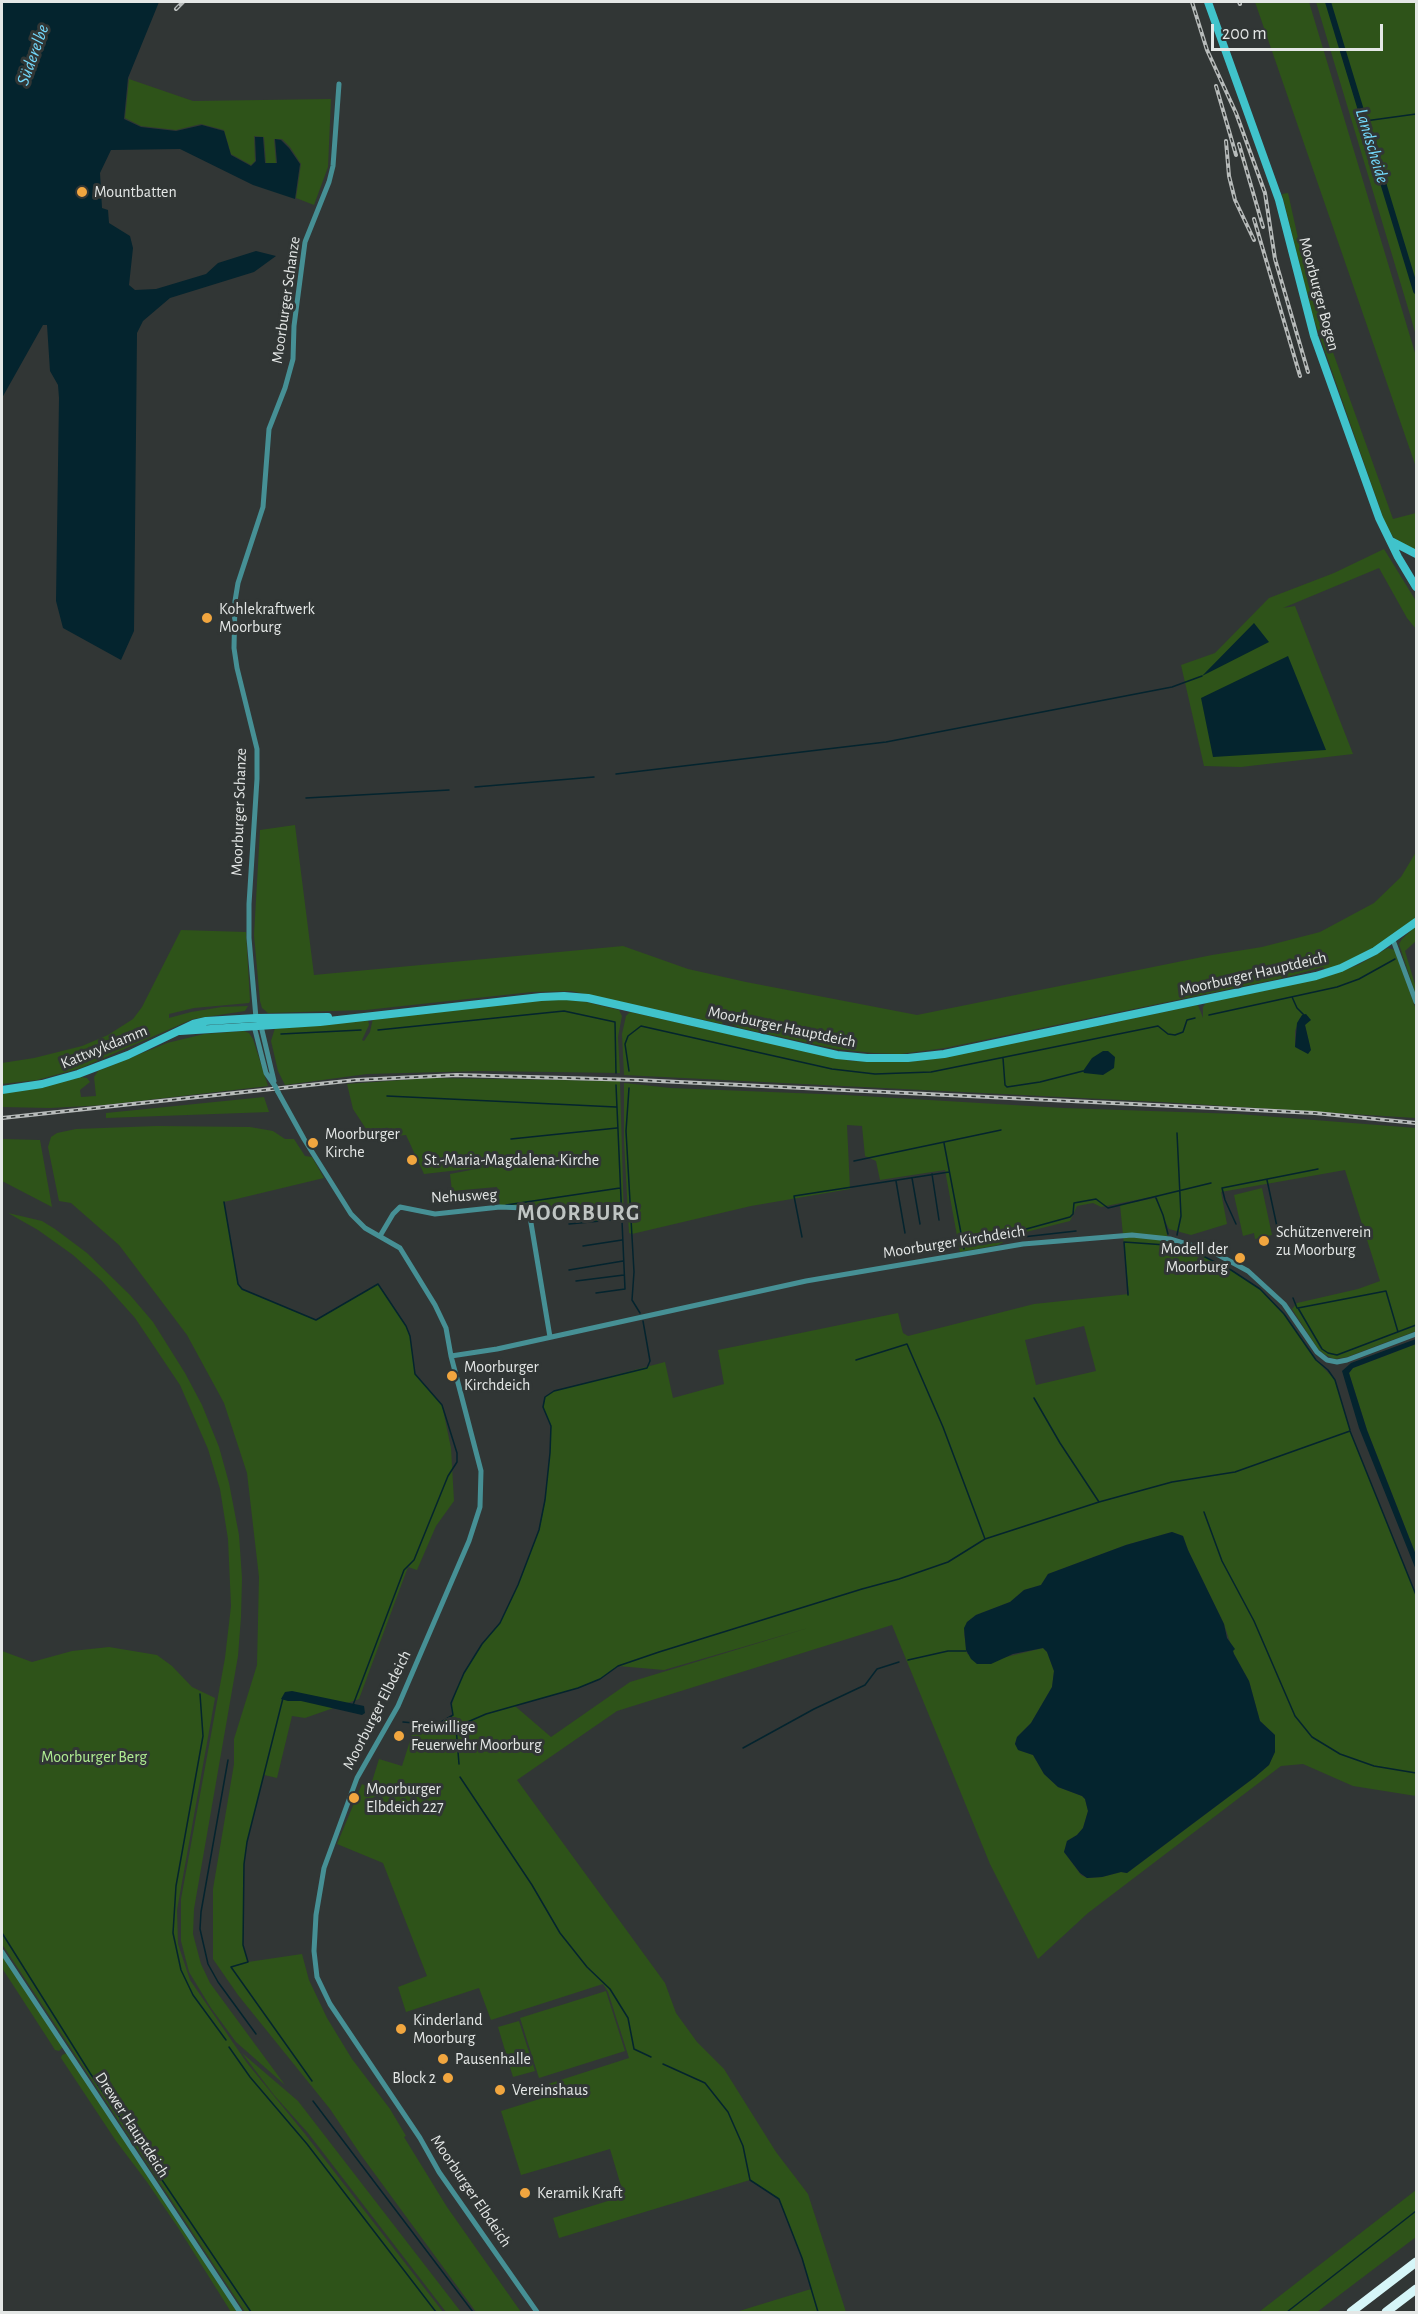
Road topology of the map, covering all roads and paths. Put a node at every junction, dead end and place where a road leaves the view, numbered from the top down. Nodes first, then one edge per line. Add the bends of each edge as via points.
1 (1208, 2) edge
2 (339, 84) dead end
3 (1389, 541) junction
4 (1416, 554) edge
5 (1416, 587) edge
6 (1416, 922) edge
7 (1393, 940) junction
8 (1416, 1002) edge
9 (257, 1023) junction
10 (2, 1090) edge
11 (380, 1236) junction
12 (1416, 1334) edge
13 (550, 1337) junction
14 (451, 1356) junction
15 (2, 1952) edge
16 (1416, 2262) edge
17 (1416, 2289) edge
18 (240, 2313) edge
19 (537, 2313) edge
20 (1352, 2313) edge
21 (1386, 2313) edge

1 - 3 main road, Moorburger Bogen via 1279,200 1314,336
2 - 9 street, Moorburger Schanze via 333,166 305,242 293,359 269,429 263,507 235,601 234,648 256,749 249,904
3 - 4 main road
3 - 5 main road, Moorburger Bogen
6 - 7 main road, Moorburger Hauptdeich
7 - 8 street
7 - 9 main road, Moorburger Hauptdeich via 1360,960 1316,976 908,1058 837,1055 572,996 320,1022
9 - 10 main road, Kattwykdamm via 193,1024 78,1074
9 - 11 street, Moorburger Elbdeich via 276,1089 304,1139 351,1214
11 - 13 street, Nehusweg via 400,1207 435,1214 500,1207 528,1211
11 - 14 street, Moorburger Elbdeich via 405,1254 424,1285 446,1328
12 - 13 street, Moorburger Kirchdeich via 1347,1360 1327,1359 1317,1352 1284,1304 1248,1271 1213,1252 1170,1239 1132,1235 963,1253 806,1281
13 - 14 street, Moorburger Kirchdeich
14 - 19 street, Moorburger Elbdeich via 479,1460 480,1507 415,1669 361,1770 324,1868 317,1908 315,1966 330,2004
15 - 18 street, Drewer Hauptdeich
16 - 20 highway
17 - 21 highway

